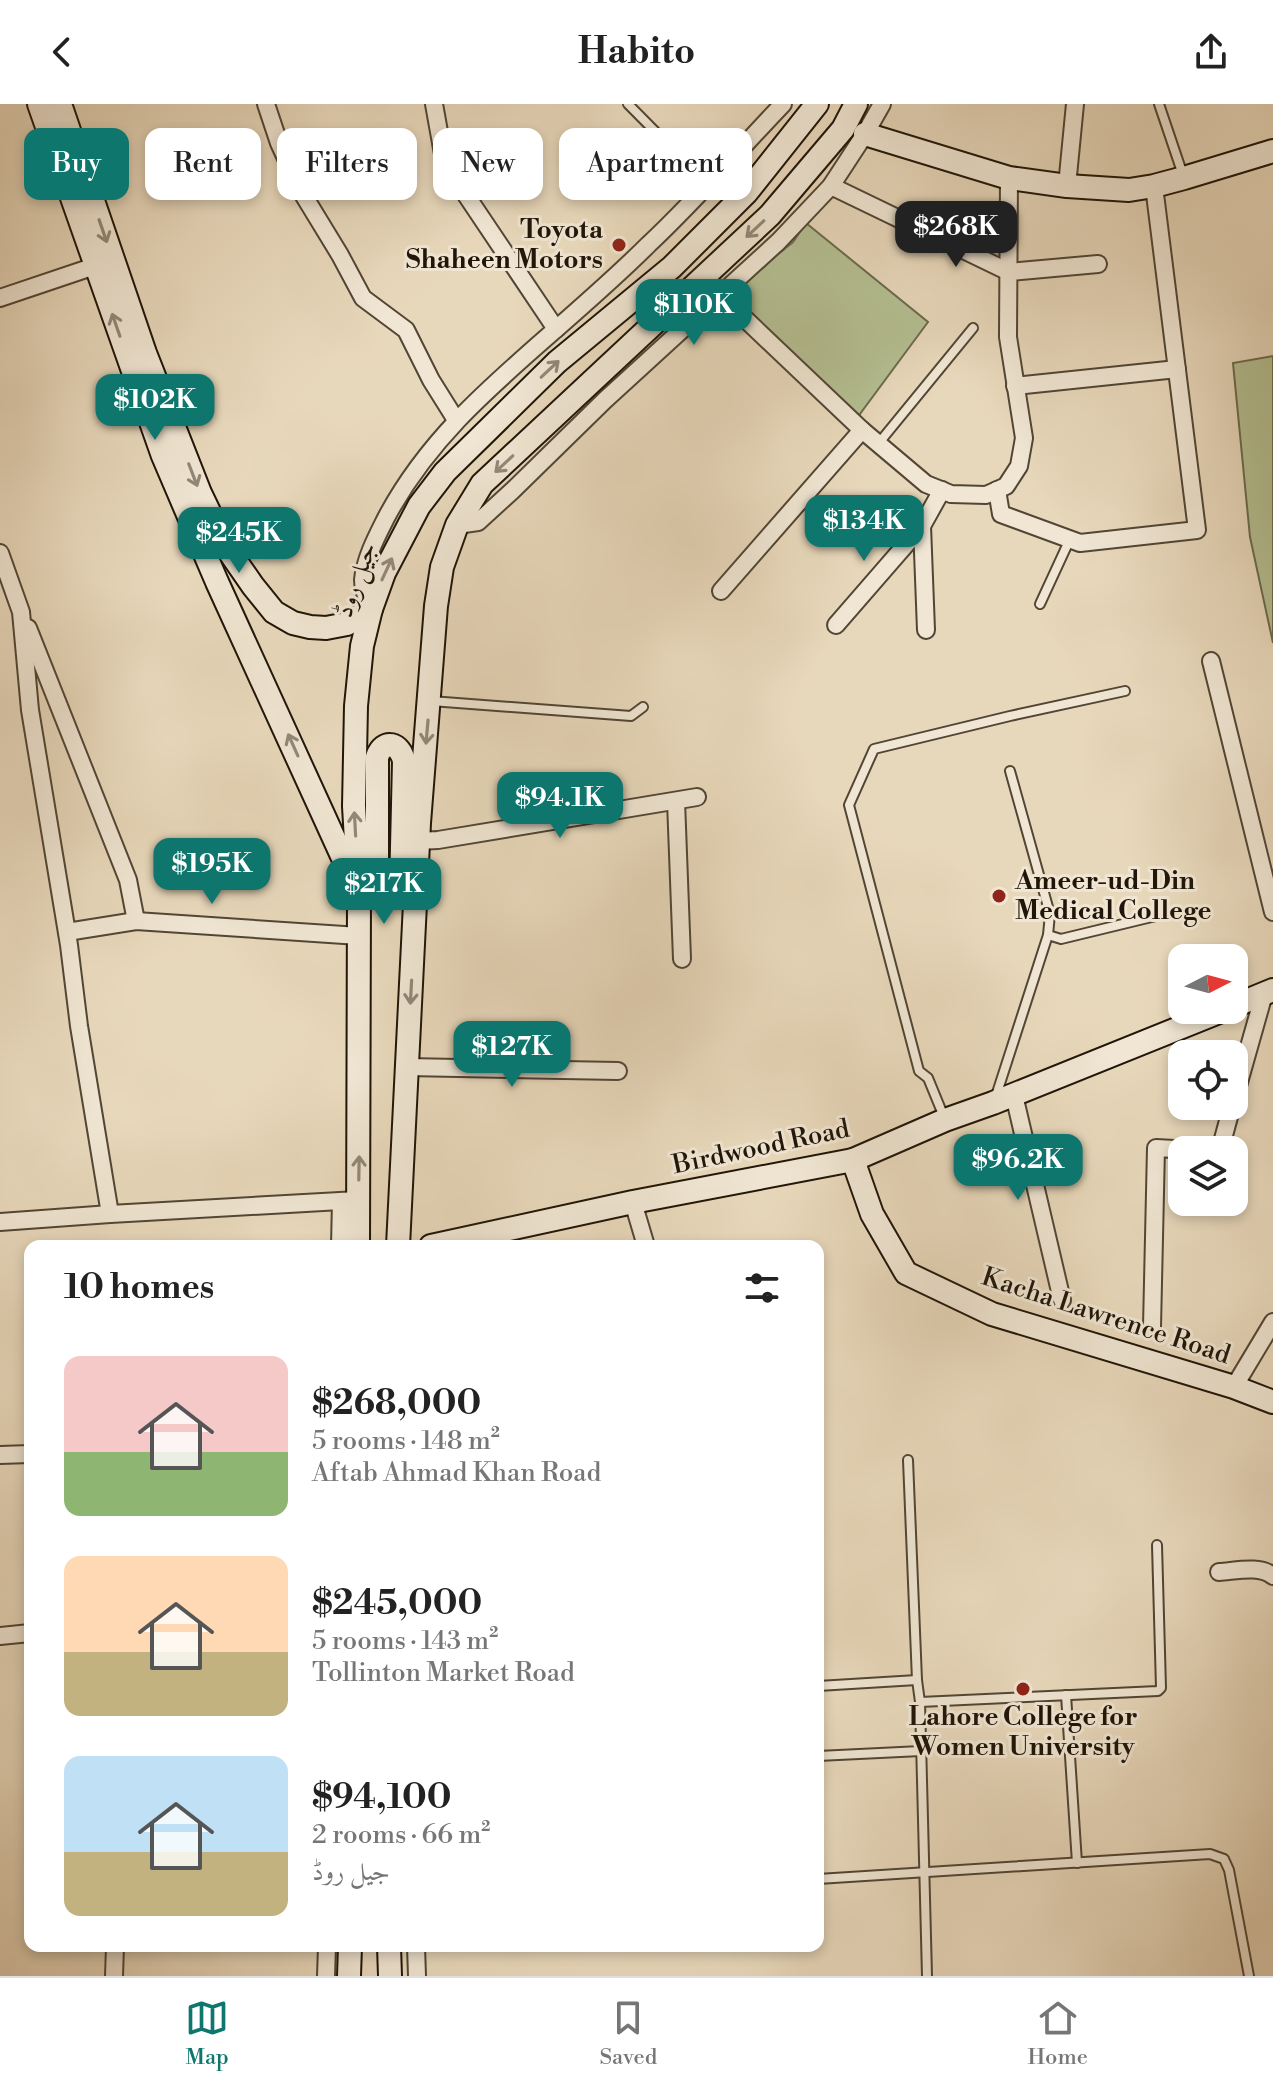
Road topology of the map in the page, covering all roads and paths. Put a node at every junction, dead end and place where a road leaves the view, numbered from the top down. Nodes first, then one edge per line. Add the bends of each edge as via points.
1 (39, 104) edge
2 (60, 104) edge
3 (266, 104) edge
4 (434, 104) edge
5 (628, 104) edge
6 (783, 104) edge
7 (817, 104) edge
8 (856, 104) edge
9 (882, 104) edge
10 (1075, 104) edge
11 (1159, 104) edge
12 (652, 128) edge
13 (865, 134) junction
14 (752, 137) edge
15 (1273, 152) edge
16 (1009, 178) junction
17 (1184, 178) junction
18 (831, 186) junction
19 (1067, 186) junction
20 (1154, 186) junction
21 (692, 200) edge
22 (1098, 264) dead end
23 (95, 266) junction
24 (1009, 272) junction
25 (721, 296) junction
26 (0, 298) edge
27 (973, 328) dead end
28 (556, 329) junction
29 (1177, 369) junction
30 (1015, 386) junction
31 (456, 420) junction
32 (862, 430) junction
33 (878, 444) junction
34 (942, 490) junction
35 (997, 490) junction
36 (457, 525) junction
37 (922, 526) junction
38 (1070, 539) junction
39 (0, 553) edge
40 (721, 591) dead end
41 (1040, 604) dead end
42 (371, 609) junction
43 (21, 612) junction
44 (836, 625) dead end
45 (926, 630) dead end
46 (1211, 661) dead end
47 (1125, 691) dead end
48 (429, 701) junction
49 (643, 707) dead end
50 (1010, 771) dead end
51 (697, 797) dead end
52 (676, 801) junction
53 (418, 841) junction
54 (359, 893) junction
55 (1273, 912) edge
56 (1160, 915) dead end
57 (136, 921) junction
58 (67, 932) junction
59 (1048, 935) junction
60 (359, 936) junction
61 (414, 937) junction
62 (682, 959) dead end
63 (1268, 992) edge
64 (1248, 1000) edge
65 (1189, 1024) edge
66 (1248, 1055) edge
67 (407, 1067) junction
68 (618, 1071) dead end
69 (1004, 1099) junction
70 (945, 1120) junction
71 (1168, 1149) edge
72 (853, 1160) junction
73 (350, 1201) junction
74 (633, 1202) junction
75 (110, 1214) junction
76 (0, 1222) edge
77 (341, 1240) edge
78 (357, 1240) edge
79 (398, 1240) edge
80 (459, 1240) edge
81 (644, 1240) edge
82 (1062, 1300) dead end
83 (1273, 1322) edge
84 (1152, 1327) dead end
85 (1234, 1387) junction
86 (1273, 1402) edge
87 (24, 1454) edge
88 (0, 1455) edge
89 (908, 1460) dead end
90 (1157, 1545) dead end
91 (1219, 1572) dead end
92 (1273, 1576) edge
93 (24, 1634) edge
94 (0, 1636) edge
95 (917, 1680) junction
96 (824, 1686) edge
97 (1066, 1695) junction
98 (920, 1702) junction
99 (921, 1751) junction
100 (824, 1756) edge
101 (1077, 1863) junction
102 (923, 1874) junction
103 (824, 1879) edge
104 (115, 1952) edge
105 (327, 1952) edge
106 (350, 1952) edge
107 (389, 1952) edge
108 (416, 1952) edge
109 (114, 1976) edge
110 (326, 1976) edge
111 (349, 1976) edge
112 (390, 1976) edge
113 (417, 1976) edge
114 (927, 1976) edge
115 (1249, 1976) edge

1 - 23 main road
2 -> 42 main road via 145,353 226,547 274,612 293,623 326,628 347,624
3 - 31 street via 301,191 363,298 406,330
4 - 28 street via 443,154 454,177
5 - 12 lane
6 - 14 street
42 -> 7 main road, جیل روڈ via 419,506 445,472 557,362 672,267 747,192
8 -> 36 main road via 843,129 770,215 482,484
9 - 13 street
10 - 19 street
11 - 17 lane
13 - 16 main road
13 - 18 street
15 - 17 main road
16 - 19 main road
16 - 24 street
17 - 20 main road
18 - 24 street
18 - 25 street
19 - 20 main road
20 - 29 street
21 - 28 street
22 - 24 street
23 - 26 street
54 -> 23 main road via 163,456
24 - 30 street via 1008,337
25 - 32 street
25 - 36 street via 478,522
27 - 33 lane
28 - 31 street
29 - 30 street
29 - 38 street via 1197,530 1080,543
30 - 35 street via 1024,438 1019,466
31 - 42 street via 425,455 373,543 363,579
32 - 33 street
32 - 40 street
33 - 34 street via 926,484
34 - 35 street via 986,495
34 - 37 street
35 - 38 street via 1001,514
36 - 48 main road via 442,567
37 - 44 street
37 - 45 street
38 - 41 lane
39 - 43 street
54 -> 42 main road, جیل روڈ via 356,706
43 - 57 street via 128,880
43 - 58 street via 30,710
46 - 55 street
47 - 70 lane via 874,749 849,805 919,1071 928,1078
48 - 49 lane via 631,716
48 -> 53 main road
50 - 59 lane via 1050,914
51 - 52 street
52 - 53 street
52 - 62 street
53 - 61 main road
54 - 60 main road, جیل روڈ
54 - 61 main road via 377,871 377,757 379,750 393,745 404,761 401,906
56 - 59 lane via 1061,939
57 - 58 street
57 - 60 street
58 - 75 street
59 - 69 lane
73 -> 60 main road, جیل روڈ
61 -> 67 main road
63 - 64 main road
63 - 66 street
65 - 69 main road, Birdwood Road
67 - 68 street
67 - 79 main road
69 - 70 main road, Birdwood Road
69 - 82 street
70 - 72 main road, Birdwood Road
71 - 84 street via 1156,1148
72 - 74 main road, Birdwood Road
72 - 85 main road, Kacha Lawrence Road via 872,1214 906,1273 992,1314
73 - 75 street
73 - 77 street
73 - 78 main road, جیل روڈ
74 - 80 main road, Birdwood Road
74 - 81 street
75 - 76 street
83 - 85 street
85 - 86 main road, Kacha Lawrence Road
87 - 88 street
89 - 95 lane
90 - 97 lane via 1161,1688
91 - 92 street via 1257,1570
93 - 94 street
95 - 96 lane
95 - 98 lane
97 - 98 lane
97 - 101 lane
98 - 99 lane
99 - 100 lane
99 - 102 lane
101 - 102 lane
101 - 115 lane via 1210,1854 1224,1859
102 - 103 lane
102 - 114 lane
104 - 109 street
105 - 110 street
106 - 111 main road
107 - 112 main road
108 - 113 street

